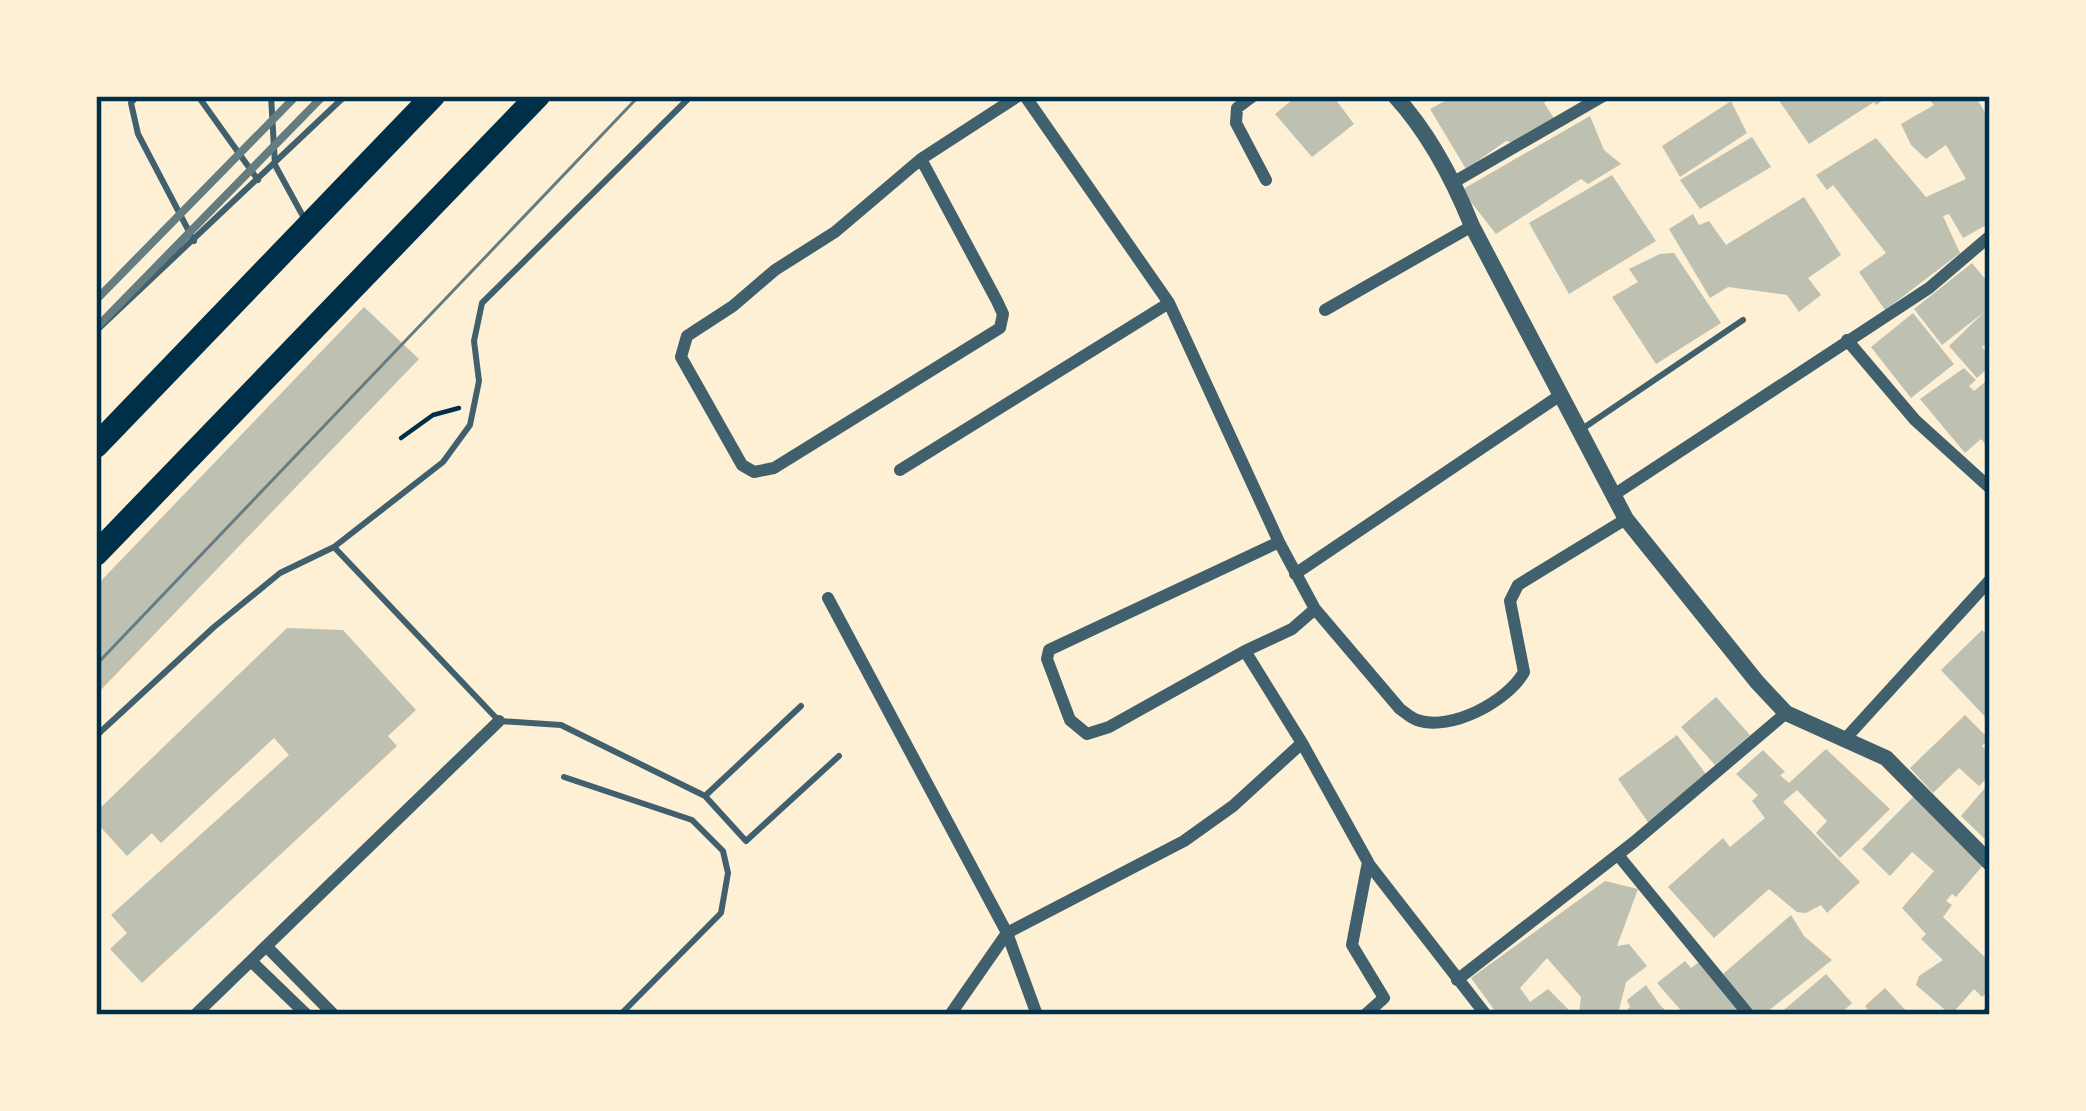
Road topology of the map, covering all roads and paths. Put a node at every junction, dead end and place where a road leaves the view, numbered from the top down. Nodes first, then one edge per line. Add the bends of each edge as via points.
1 (136, 96) edge
2 (198, 96) edge
3 (271, 96) edge
4 (345, 96) edge
5 (433, 96) edge
6 (538, 96) edge
7 (691, 96) edge
8 (1022, 96) edge
9 (1253, 96) edge
10 (1395, 96) edge
11 (1603, 96) edge
12 (921, 159) junction
13 (275, 165) junction
14 (258, 180) junction
15 (1266, 180) dead end
16 (1454, 182) junction
17 (1472, 226) junction
18 (308, 227) junction
19 (1990, 236) edge
20 (194, 241) junction
21 (1169, 303) junction
22 (1325, 310) dead end
23 (1742, 320) dead end
24 (96, 331) edge
25 (1847, 340) junction
26 (1562, 394) junction
27 (474, 406) junction
28 (1579, 431) junction
29 (401, 438) dead end
30 (96, 446) edge
31 (900, 470) dead end
32 (1990, 488) edge
33 (1612, 496) junction
34 (1626, 519) junction
35 (1279, 542) junction
36 (334, 547) junction
37 (96, 554) edge
38 (1295, 574) junction
39 (1990, 580) edge
40 (828, 598) dead end
41 (1315, 609) junction
42 (1245, 651) junction
43 (801, 706) dead end
44 (1786, 712) junction
45 (499, 722) junction
46 (96, 736) edge
47 (1846, 738) junction
48 (1302, 743) junction
49 (839, 756) dead end
50 (564, 777) dead end
51 (705, 796) junction
52 (1618, 855) junction
53 (1368, 862) junction
54 (1990, 863) edge
55 (1007, 933) junction
56 (266, 946) junction
57 (251, 961) junction
58 (1457, 980) junction
59 (195, 1015) edge
60 (307, 1015) edge
61 (334, 1015) edge
62 (620, 1015) edge
63 (950, 1015) edge
64 (1037, 1015) edge
65 (1365, 1015) edge
66 (1486, 1015) edge
67 (1749, 1015) edge

1 - 20 lane via 138,134
2 - 14 lane
3 - 13 lane
4 - 13 lane
5 - 18 highway
6 - 37 highway
7 - 27 lane via 482,303
8 - 12 street
8 - 21 street
9 - 15 street via 1237,108 1236,123
10 - 16 street
11 - 16 street
12 - 12 street via 835,232 687,336 681,357 742,466 774,468 1000,328 998,301
13 - 14 lane
13 - 18 lane
14 - 20 lane
16 - 17 street
17 - 22 street
17 - 26 street
18 - 30 highway
19 - 25 street via 1929,288
20 - 24 lane
21 - 31 street
21 - 35 street
23 - 28 lane
25 - 32 street via 1915,421
25 - 33 street
26 - 28 street
26 - 38 street
27 - 29 path via 433,415
27 - 36 lane via 443,462
28 - 33 street
33 - 34 street
34 - 41 street via 1518,586 1510,601 1524,673 1502,696 1456,718 1417,720 1400,710
34 - 44 street
35 - 38 street
35 - 42 street via 1049,650 1047,659 1070,720 1087,734
36 - 45 lane
36 - 46 lane via 280,573
38 - 41 street
39 - 47 street
40 - 55 street
41 - 42 street
42 - 48 street
43 - 51 lane
44 - 47 street
44 - 52 street
45 - 51 lane via 561,725
45 - 56 street
47 - 54 street via 1886,758
48 - 53 street
48 - 55 street via 1184,841
49 - 51 lane via 746,841
50 - 62 lane via 692,820 723,851 721,913
52 - 58 street
52 - 67 street
53 - 58 street
53 - 65 street via 1352,945 1384,998
55 - 63 street
55 - 64 street
56 - 57 street
56 - 61 street
57 - 59 street
57 - 60 street
58 - 66 street

